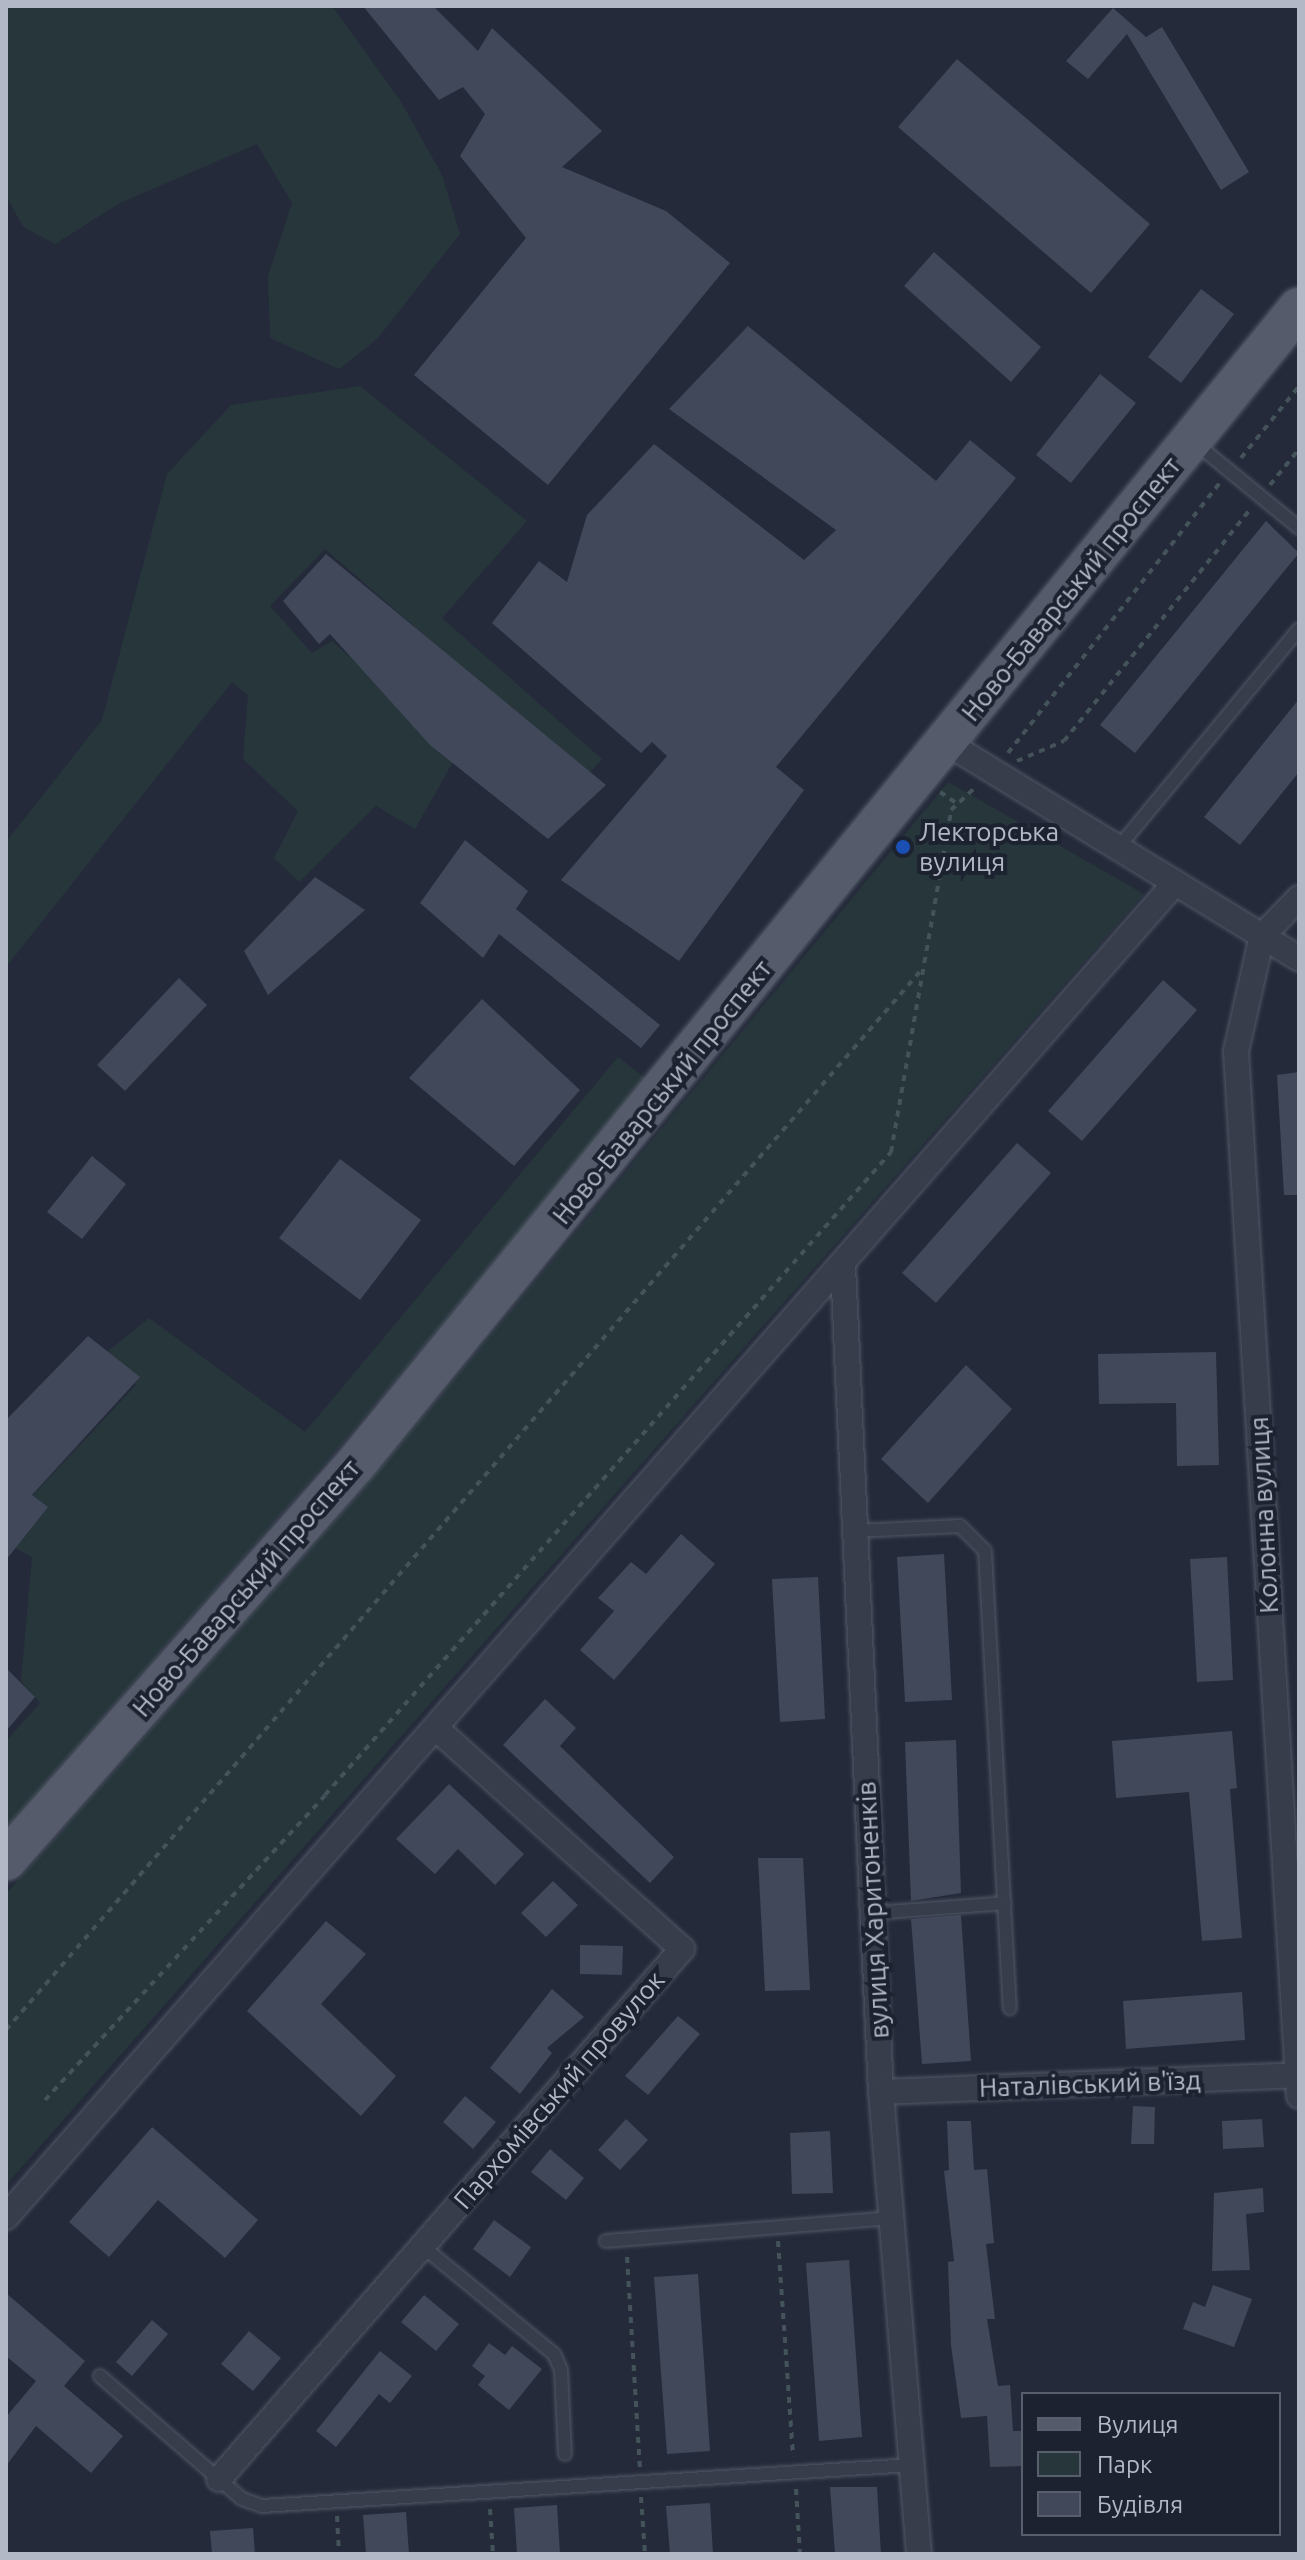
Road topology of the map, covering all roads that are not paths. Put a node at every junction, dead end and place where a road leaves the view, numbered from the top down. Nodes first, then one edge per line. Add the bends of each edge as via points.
1 (1299, 308) edge
2 (1191, 440) junction
3 (1299, 528) edge
4 (1299, 629) edge
5 (947, 743) junction
6 (1118, 848) junction
7 (1175, 883) junction
8 (1299, 898) edge
9 (1262, 936) junction
10 (1299, 959) edge
11 (843, 1266) junction
12 (855, 1531) junction
13 (437, 1729) junction
14 (6, 1860) edge
15 (1005, 1903) junction
16 (873, 1913) junction
17 (1010, 2008) dead end
18 (1298, 2086) edge
19 (881, 2092) junction
20 (6, 2217) edge
21 (892, 2218) junction
22 (606, 2241) dead end
23 (422, 2246) junction
24 (100, 2376) dead end
25 (565, 2454) dead end
26 (912, 2465) junction
27 (219, 2479) junction
28 (919, 2554) edge

1 - 2 main road, Ново-Баварський проспект
2 - 3 lane
2 - 5 main road, Ново-Баварський проспект
4 - 6 lane
5 - 6 street
5 - 14 main road, Ново-Баварський проспект via 355,1465
6 - 7 street
7 - 9 street
7 - 11 street
8 - 9 street
9 - 10 street
9 - 18 street, Колонна вулиця via 1236,1051
11 - 12 street, вулиця Харитоненків
11 - 13 street
12 - 15 lane via 960,1526 985,1551
12 - 16 street, вулиця Харитоненків
13 - 20 street
13 - 23 street, Пархомівський провулок via 682,1949
15 - 16 lane
15 - 17 lane
16 - 19 street, вулиця Харитоненків
18 - 19 street, Наталівський в'їзд
19 - 21 street, вулиця Харитоненків
21 - 22 lane
21 - 26 street, вулиця Харитоненків
23 - 25 lane via 554,2354 561,2370
23 - 27 street, Пархомівський провулок
24 - 27 lane
26 - 27 lane via 262,2506
26 - 28 street, вулиця Харитоненків

